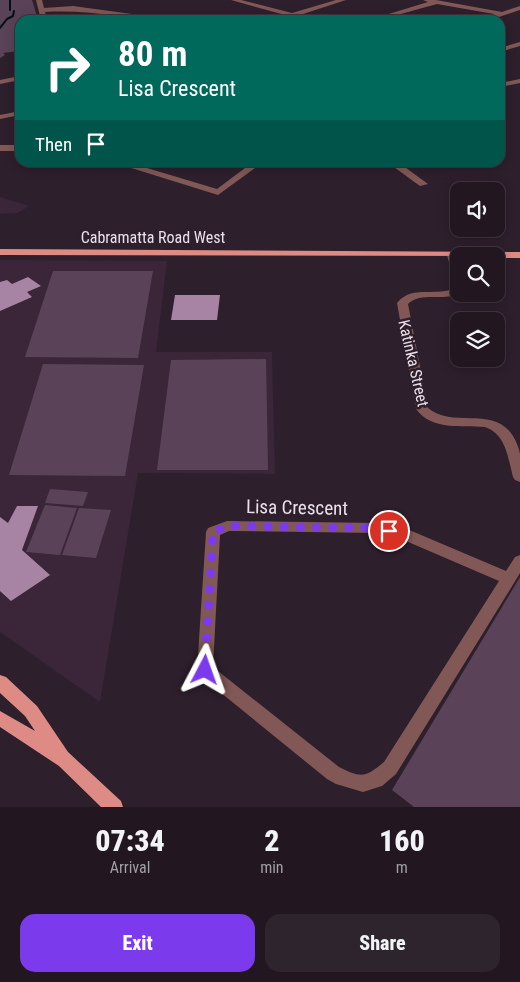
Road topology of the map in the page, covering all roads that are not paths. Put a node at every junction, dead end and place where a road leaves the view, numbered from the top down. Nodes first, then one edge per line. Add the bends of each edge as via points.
1 (40, 0) edge
2 (81, 0) edge
3 (234, 0) edge
4 (343, 0) edge
5 (426, 0) edge
6 (436, 2) junction
7 (520, 8) edge
8 (78, 9) junction
9 (40, 10) junction
10 (292, 14) junction
11 (504, 14) junction
12 (42, 15) edge
13 (130, 15) edge
14 (289, 15) edge
15 (296, 15) edge
16 (390, 15) edge
17 (500, 15) edge
18 (520, 45) edge
19 (505, 49) edge
20 (15, 79) edge
21 (520, 81) edge
22 (0, 82) edge
23 (505, 84) edge
24 (15, 114) edge
25 (0, 116) edge
26 (0, 148) edge
27 (15, 148) edge
28 (134, 167) edge
29 (252, 167) edge
30 (398, 167) edge
31 (137, 168) joint
32 (422, 184) dead end
33 (520, 251) edge
34 (0, 252) edge
35 (306, 252) junction
36 (450, 255) edge
37 (505, 255) edge
38 (520, 255) edge
39 (450, 292) edge
40 (520, 477) edge
41 (520, 561) edge
42 (508, 579) junction
43 (0, 682) edge
44 (0, 718) edge
45 (65, 760) junction
46 (114, 807) edge

1 - 9 street
2 - 8 street
3 - 10 street
4 - 10 street
5 - 6 street
6 - 11 street
6 - 16 street
7 - 11 street
8 - 9 street
8 - 13 street
9 - 12 street
10 - 14 street
10 - 15 street
11 - 17 street
18 - 19 street
20 - 22 street
21 - 23 street
24 - 25 street
26 - 27 street
28 - 31 street
29 - 31 street via 218,192
30 - 32 street
33 - 35 main road, Cabramatta Road West
34 - 35 main road, Cabramatta Road West
35 - 36 main road, Cabramatta Road West via 327,255
37 - 38 main road, Cabramatta Road West
39 - 40 street, Katinka Street via 413,296 402,303 422,409 433,419 445,423 477,422 503,431
41 - 42 street
42 - 42 street, Lisa Crescent via 390,768 374,782 360,784 333,773 205,670 213,532 228,526 377,528 402,533
43 - 45 main road via 31,711
44 - 45 main road
45 - 46 main road

